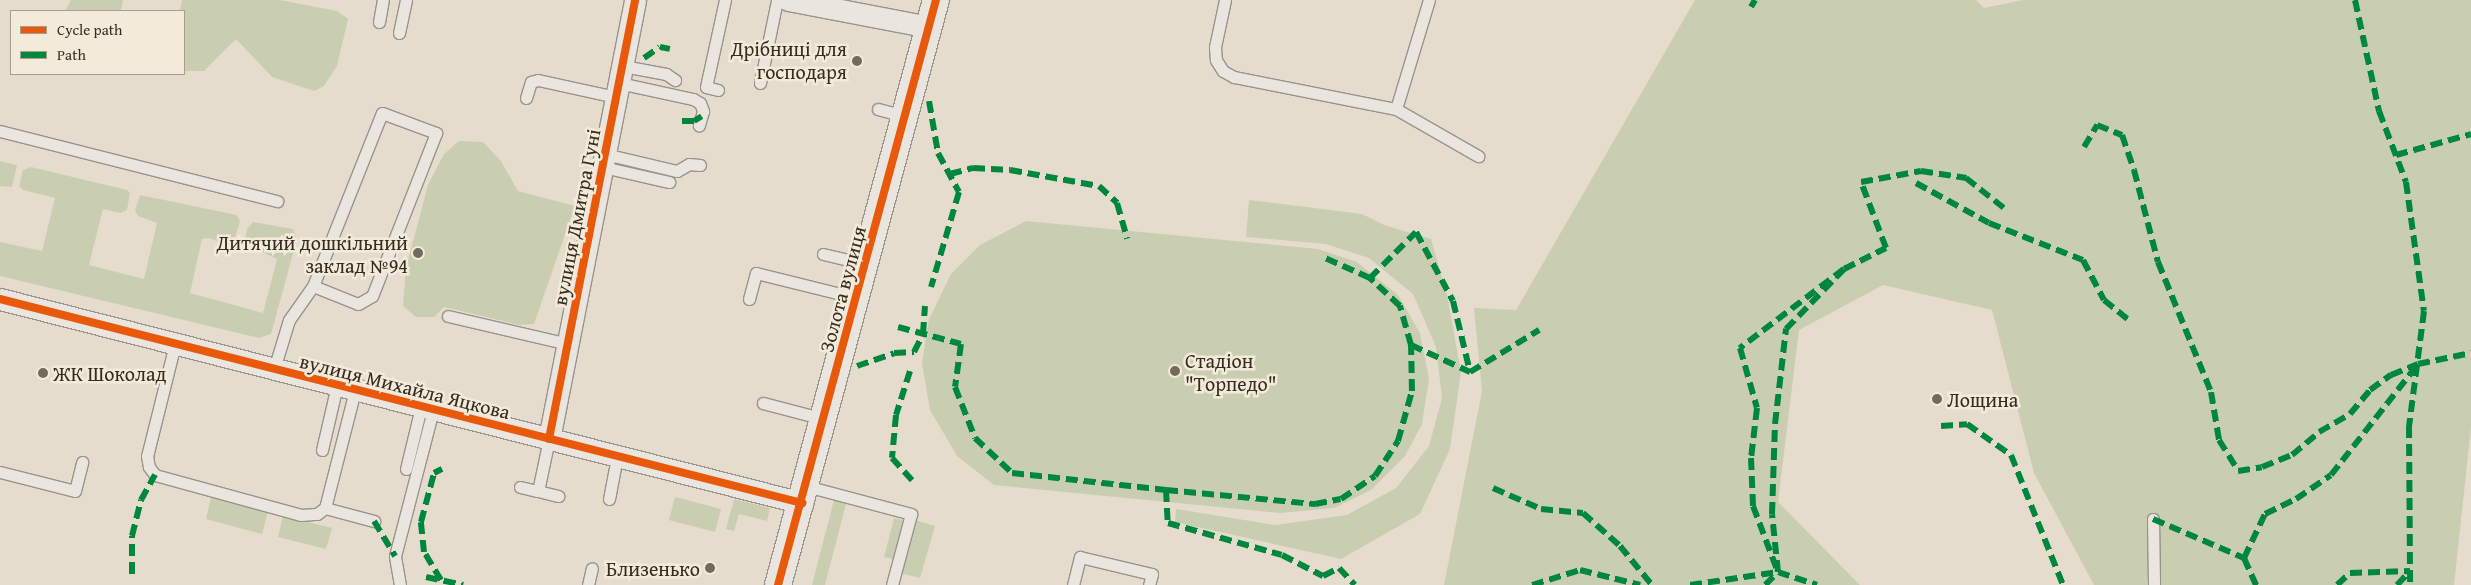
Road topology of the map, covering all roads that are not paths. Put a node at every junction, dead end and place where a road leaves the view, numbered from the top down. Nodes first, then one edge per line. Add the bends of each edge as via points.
1 (383, 0) edge
2 (406, 0) edge
3 (635, 0) edge
4 (725, 0) edge
5 (778, 0) edge
6 (788, 0) edge
7 (936, 0) edge
8 (1226, 0) edge
9 (1429, 0) edge
10 (379, 22) dead end
11 (929, 27) junction
12 (399, 33) dead end
13 (675, 80) dead end
14 (619, 82) junction
15 (760, 82) dead end
16 (718, 90) dead end
17 (526, 98) dead end
18 (878, 109) dead end
19 (1396, 109) junction
20 (905, 116) junction
21 (699, 126) dead end
22 (0, 131) edge
23 (1478, 156) dead end
24 (604, 161) junction
25 (700, 166) dead end
26 (669, 182) dead end
27 (277, 201) dead end
28 (823, 254) dead end
29 (865, 264) junction
30 (314, 286) junction
31 (857, 298) junction
32 (0, 299) edge
33 (749, 300) dead end
34 (448, 316) dead end
35 (175, 344) junction
36 (568, 344) junction
37 (274, 369) junction
38 (346, 388) junction
39 (763, 403) dead end
40 (427, 408) junction
41 (824, 419) junction
42 (549, 440) junction
43 (322, 450) dead end
44 (617, 457) junction
45 (82, 462) dead end
46 (406, 469) dead end
47 (0, 472) edge
48 (520, 487) dead end
49 (538, 491) junction
50 (804, 494) junction
51 (558, 496) dead end
52 (609, 498) dead end
53 (325, 508) junction
54 (2154, 519) dead end
55 (374, 521) dead end
56 (592, 568) dead end
57 (1153, 584) edge
58 (400, 585) edge
59 (588, 585) edge
60 (778, 585) edge
61 (892, 585) edge
62 (1073, 585) edge
63 (2154, 585) edge

1 - 10 lane
2 - 12 lane
3 - 14 street, вулиця Дмитра Гуні
4 - 16 lane via 706,87
5 - 15 lane
6 - 11 street
7 - 11 street, Золота вулиця
8 - 19 lane via 1215,47 1216,60 1223,71 1234,77
9 - 19 lane
11 - 20 street, Золота вулиця
13 - 14 lane via 666,74
14 - 17 lane via 538,80 531,82
14 - 21 lane via 693,99 700,103 702,111
14 - 24 street, вулиця Дмитра Гуні
18 - 20 lane
19 - 23 lane
20 - 29 street, Золота вулиця
22 - 27 lane
24 - 25 lane via 677,172 689,164
24 - 26 lane
24 - 36 street, вулиця Дмитра Гуні
28 - 29 lane
29 - 31 street, Золота вулиця
30 - 30 lane via 382,113 436,133 372,296 358,304
30 - 37 lane via 289,320
31 - 33 lane via 756,273
31 - 41 street, Золота вулиця
32 - 35 street, вулиця Михайла Яцкова
34 - 36 lane
35 - 37 street, вулиця Михайла Яцкова
35 - 53 lane via 147,456 155,475 301,514 317,514
36 - 42 street, вулиця Дмитра Гуні
37 - 38 street, вулиця Михайла Яцкова
38 - 40 street, вулиця Михайла Яцкова
38 - 43 lane
38 - 53 lane
39 - 41 lane
40 - 42 street, вулиця Михайла Яцкова
40 - 46 lane
40 - 58 lane via 395,556
41 - 50 street, Золота вулиця
42 - 44 street, вулиця Михайла Яцкова
42 - 49 lane
44 - 50 street, вулиця Михайла Яцкова
44 - 52 lane
45 - 47 lane via 75,491
48 - 49 lane
49 - 51 lane
50 - 60 street, Золота вулиця
50 - 61 lane via 911,514
53 - 55 lane
54 - 63 lane
56 - 59 lane
57 - 62 lane via 1152,574 1080,557

